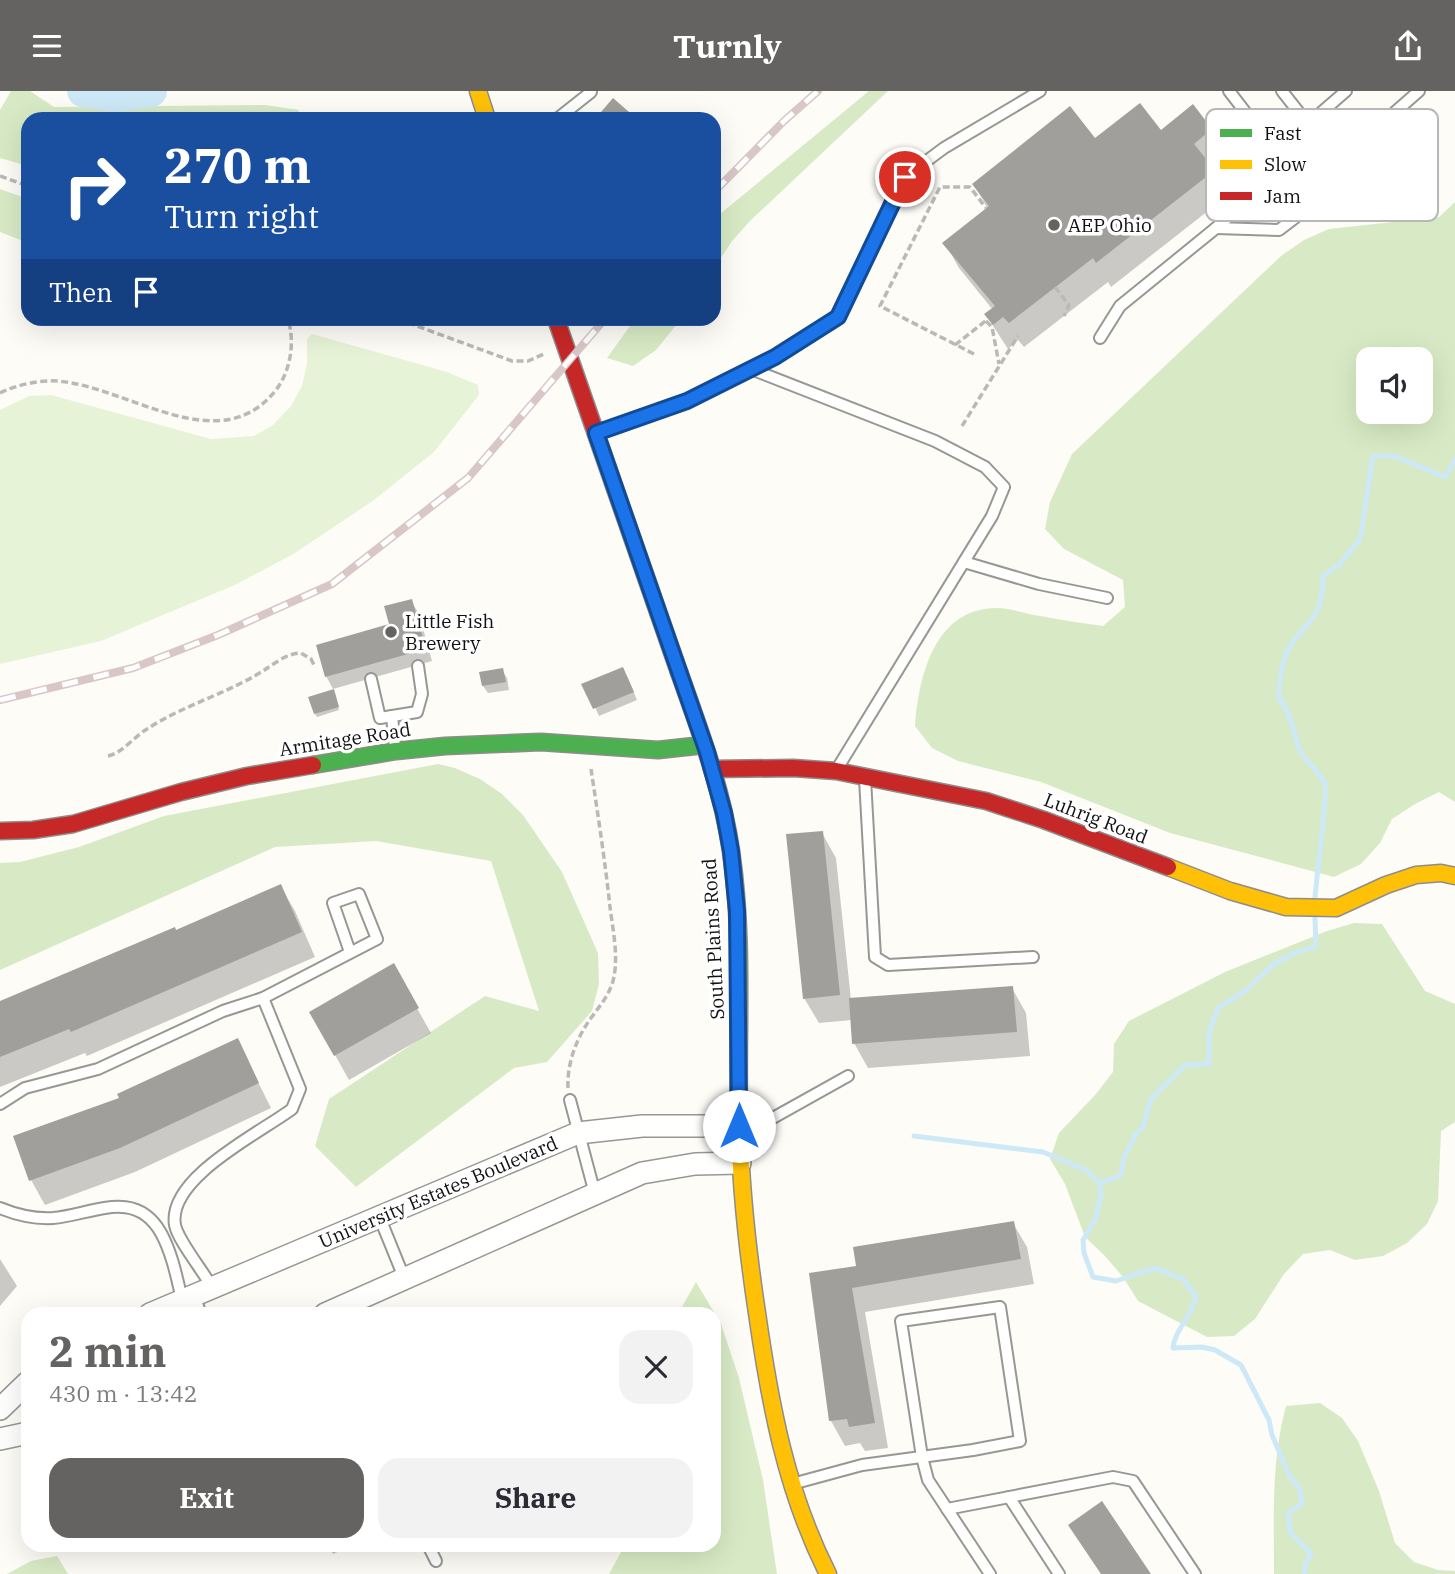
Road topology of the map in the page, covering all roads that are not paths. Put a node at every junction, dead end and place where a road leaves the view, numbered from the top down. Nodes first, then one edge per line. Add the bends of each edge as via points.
1 (478, 91) edge
2 (1040, 91) edge
3 (1229, 91) edge
4 (1282, 91) edge
5 (1346, 91) edge
6 (1419, 91) edge
7 (591, 92) edge
8 (1243, 109) edge
9 (1296, 109) edge
10 (1325, 109) edge
11 (1398, 109) edge
12 (485, 112) edge
13 (565, 112) edge
14 (1224, 221) edge
15 (1291, 221) edge
16 (1216, 228) junction
17 (558, 326) edge
18 (1100, 338) dead end
19 (751, 369) junction
20 (596, 433) junction
21 (964, 562) junction
22 (1107, 598) dead end
23 (418, 667) dead end
24 (371, 679) dead end
25 (392, 716) junction
26 (704, 745) junction
27 (396, 751) junction
28 (712, 769) junction
29 (836, 771) junction
30 (865, 776) junction
31 (0, 831) edge
32 (1455, 876) edge
33 (350, 952) junction
34 (1033, 957) dead end
35 (263, 997) junction
36 (848, 1076) dead end
37 (570, 1100) road end
38 (0, 1104) edge
39 (739, 1124) junction
40 (578, 1133) junction
41 (740, 1163) junction
42 (595, 1194) junction
43 (0, 1208) edge
44 (379, 1216) junction
45 (405, 1280) junction
46 (197, 1300) edge
47 (174, 1307) edge
48 (341, 1307) edge
49 (21, 1390) edge
50 (0, 1409) edge
51 (21, 1434) edge
52 (0, 1439) edge
53 (922, 1457) junction
54 (789, 1485) junction
55 (1009, 1497) junction
56 (947, 1509) junction
57 (431, 1552) edge
58 (436, 1562) dead end
59 (828, 1574) edge
60 (990, 1574) edge
61 (1059, 1574) edge
62 (1195, 1574) edge

1 - 12 street
2 - 19 lane via 937,152 905,177 838,317
3 - 8 lane
4 - 9 lane
5 - 10 lane
6 - 11 lane
7 - 13 lane
14 - 16 lane
15 - 16 lane via 1279,230
16 - 18 lane via 1120,306
17 - 20 street, South Plains Road
19 - 20 lane via 687,401
19 - 21 lane via 935,441 985,467 1004,487
20 - 26 street, South Plains Road
21 - 22 lane
21 - 29 lane
23 - 25 lane via 422,694 417,712
24 - 25 lane via 380,718
25 - 27 lane
26 - 27 street, Armitage Road via 658,750 541,742
26 - 28 street, South Plains Road
27 - 31 street, Armitage Road via 247,776 73,824
28 - 29 street, Luhrig Road
28 - 39 street, South Plains Road via 731,851 737,911
29 - 30 street, Luhrig Road
30 - 32 street, Luhrig Road via 986,801 1230,891 1286,907 1336,908 1416,874
30 - 34 lane via 875,957 888,965
33 - 33 lane via 377,939 359,894 333,903
33 - 35 lane
35 - 38 lane via 98,1069 25,1088
35 - 46 lane via 299,1096 292,1109 194,1180 177,1204 175,1227 203,1271
36 - 39 lane via 764,1123
37 - 40 lane
39 - 40 street, University Estates Boulevard
39 - 41 street, South Plains Road
40 - 42 lane
40 - 44 street, University Estates Boulevard
41 - 42 street via 695,1164 642,1173
41 - 54 street, South Plains Road via 752,1287
42 - 45 street
43 - 46 lane via 36,1217 62,1217 116,1206 138,1212 151,1219
44 - 45 lane
44 - 46 street, University Estates Boulevard
45 - 48 street
46 - 47 street, University Estates Boulevard
49 - 50 street
51 - 52 street
53 - 53 lane via 1020,1441 1000,1307 901,1321
53 - 54 lane via 862,1465
53 - 56 lane via 928,1480
54 - 59 street, South Plains Road
55 - 56 lane
55 - 61 lane
55 - 62 lane via 1113,1477 1133,1481
56 - 60 lane
57 - 58 lane

